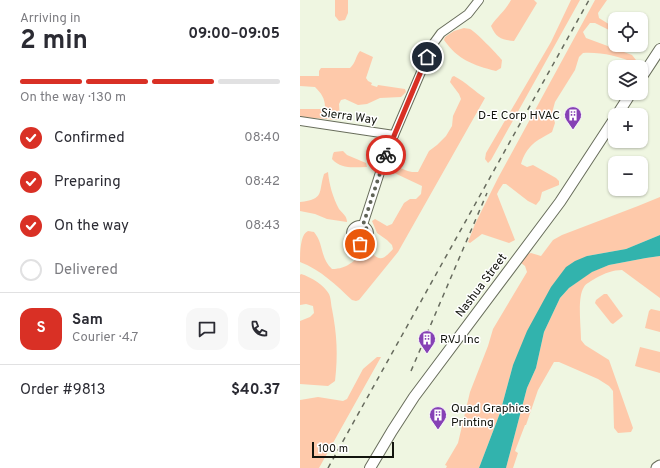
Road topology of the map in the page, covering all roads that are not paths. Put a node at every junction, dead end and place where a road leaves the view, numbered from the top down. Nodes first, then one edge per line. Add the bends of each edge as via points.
1 (479, 0) edge
2 (660, 48) edge
3 (648, 67) edge
4 (300, 121) edge
5 (608, 129) edge
6 (394, 135) junction
7 (363, 225) dead end
8 (660, 466) edge
9 (370, 468) edge
10 (657, 468) edge

1 - 6 street via 468,14 435,40
2 - 3 main road
4 - 6 street, Sierra Way
5 - 9 main road, Nashua Street via 560,202 403,414
6 - 7 street
8 - 10 highway

